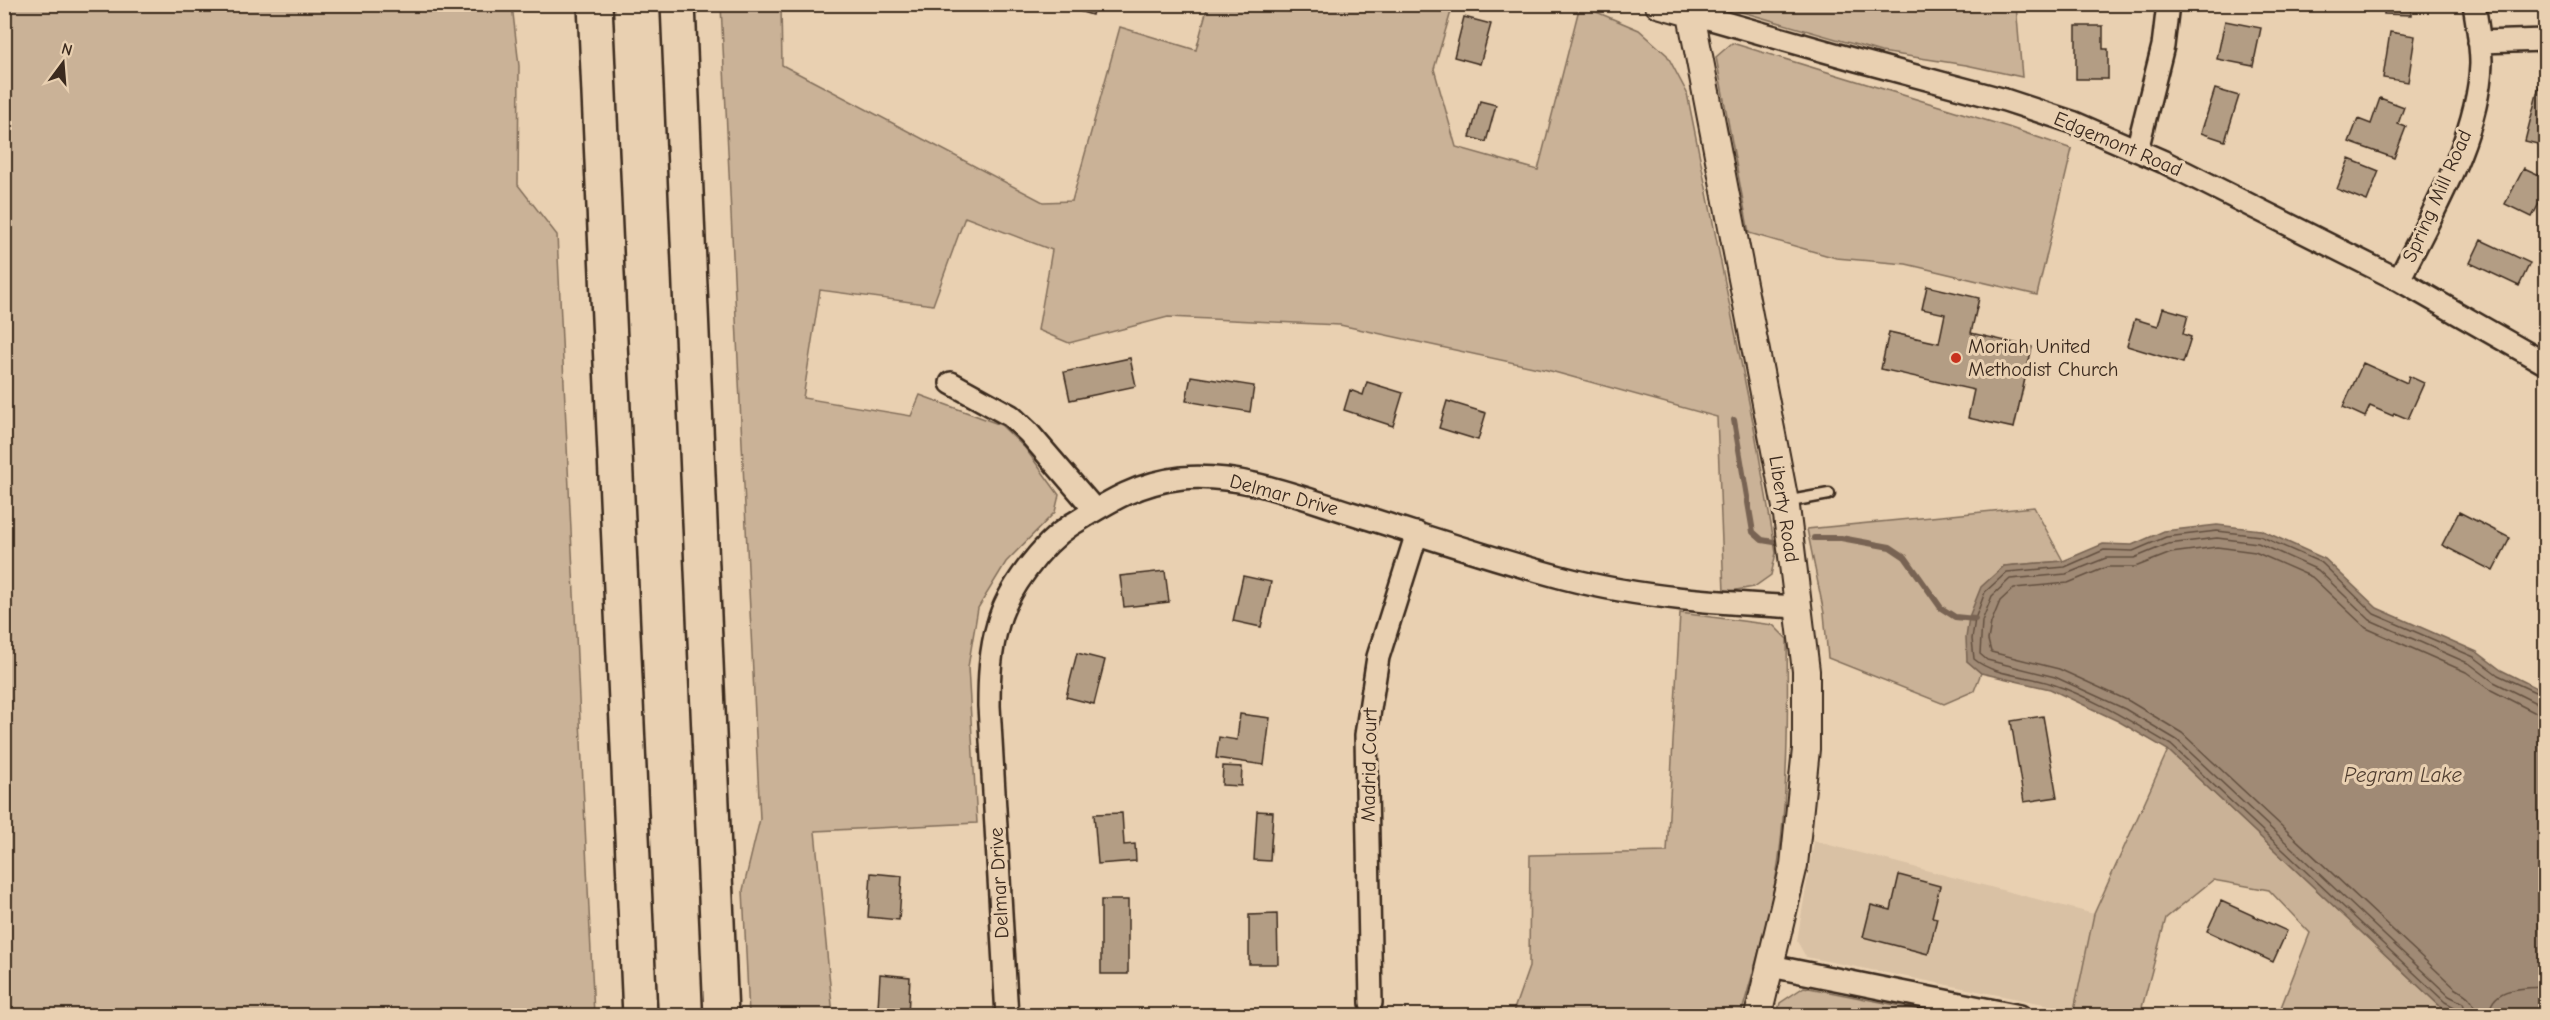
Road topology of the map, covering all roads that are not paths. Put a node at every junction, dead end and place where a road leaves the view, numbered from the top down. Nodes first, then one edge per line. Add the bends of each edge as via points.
1 (595, 4) edge
2 (678, 4) edge
3 (1659, 4) edge
4 (2168, 4) edge
5 (2474, 4) edge
6 (1690, 9) edge
7 (2546, 40) edge
8 (2479, 42) junction
9 (2136, 150) junction
10 (2399, 280) junction
11 (2546, 364) edge
12 (951, 383) dead end
13 (1829, 494) dead end
14 (1785, 502) junction
15 (1095, 510) junction
16 (1417, 533) junction
17 (1799, 608) junction
18 (1771, 966) junction
19 (1371, 1003) dead end
20 (640, 1016) edge
21 (721, 1016) edge
22 (1007, 1016) edge
23 (1758, 1016) edge
24 (2020, 1016) edge

1 - 20 highway
2 - 21 highway
3 - 6 street, Edgemont Road
4 - 9 street via 2163,46
5 - 8 street, Spring Mill Road
6 - 9 street, Edgemont Road via 2005,100 2072,122
6 - 14 street, Liberty Road
7 - 8 street
8 - 10 street, Spring Mill Road via 2479,83 2465,141
9 - 10 street, Edgemont Road
10 - 11 street, Edgemont Road
12 - 15 street via 1011,416
13 - 14 lane
14 - 17 street, Liberty Road
15 - 16 street, Delmar Drive via 1118,495 1143,486 1181,478 1221,478 1272,488
15 - 22 street, Delmar Drive via 1059,532 1022,576 998,622 989,672
16 - 17 street, Delmar Drive via 1617,590 1709,603
16 - 19 street, Madrid Court via 1378,657 1367,717
17 - 18 street, Liberty Road via 1806,671 1803,788 1794,865
18 - 23 street, Liberty Road
18 - 24 street

